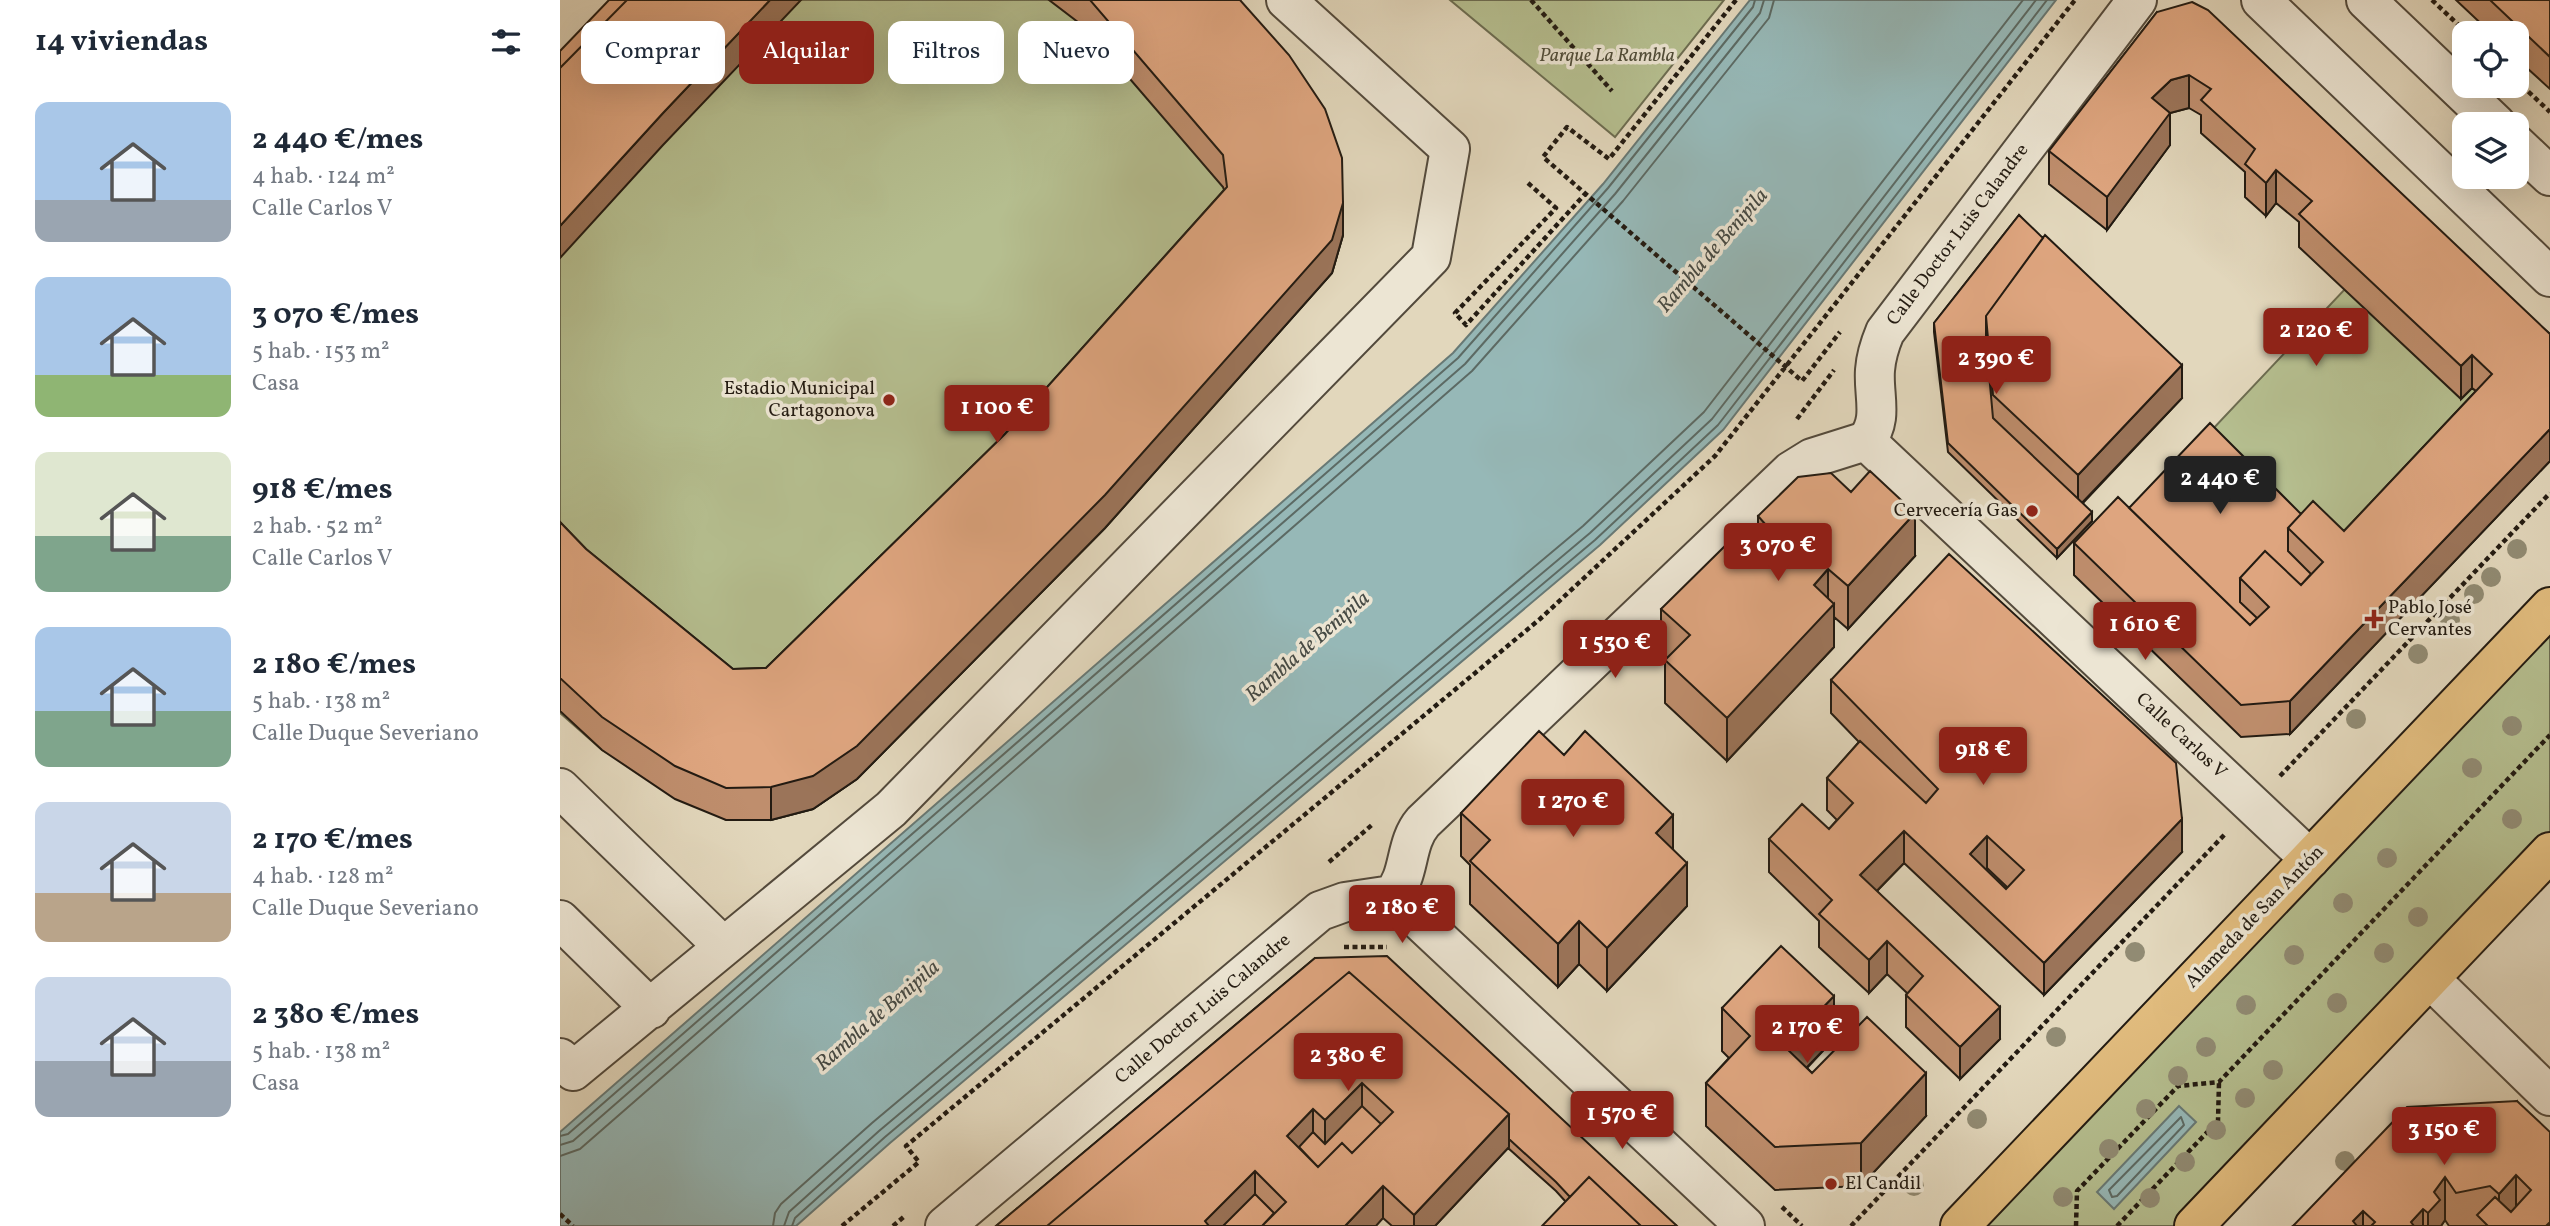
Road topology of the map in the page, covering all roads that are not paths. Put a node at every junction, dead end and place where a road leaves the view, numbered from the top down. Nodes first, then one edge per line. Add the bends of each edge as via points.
1 (1286, 0) edge
2 (2137, 0) edge
3 (2261, 0) edge
4 (2366, 0) edge
5 (2483, 112) edge
6 (2529, 156) edge
7 (2550, 176) edge
8 (2550, 277) edge
9 (1866, 441) junction
10 (2550, 607) edge
11 (560, 788) edge
12 (2550, 852) edge
13 (2310, 859) junction
14 (1392, 895) junction
15 (560, 920) edge
16 (723, 946) junction
17 (2430, 979) junction
18 (651, 1009) junction
19 (560, 1058) edge
20 (2550, 1096) edge
21 (945, 1226) edge
22 (1745, 1226) edge
23 (1960, 1226) edge
24 (2194, 1226) edge

1 - 16 street via 1450,149 1431,257 891,809
2 - 9 street, Calle Doctor Luis Calandre via 1885,332 1874,372 1876,420
3 - 8 street
4 - 5 street
6 - 7 street
9 - 13 street, Calle Carlos V
9 - 14 street via 1812,458 1791,471 1443,803 1414,835 1401,882
10 - 13 main road, Alameda de San Antón
11 - 16 street
12 - 17 main road
13 - 23 main road, Alameda de San Antón
14 - 21 street, Calle Doctor Luis Calandre via 1320,911
14 - 22 street
15 - 18 street
16 - 18 street
17 - 20 street
17 - 24 main road
18 - 19 street via 573,1071

